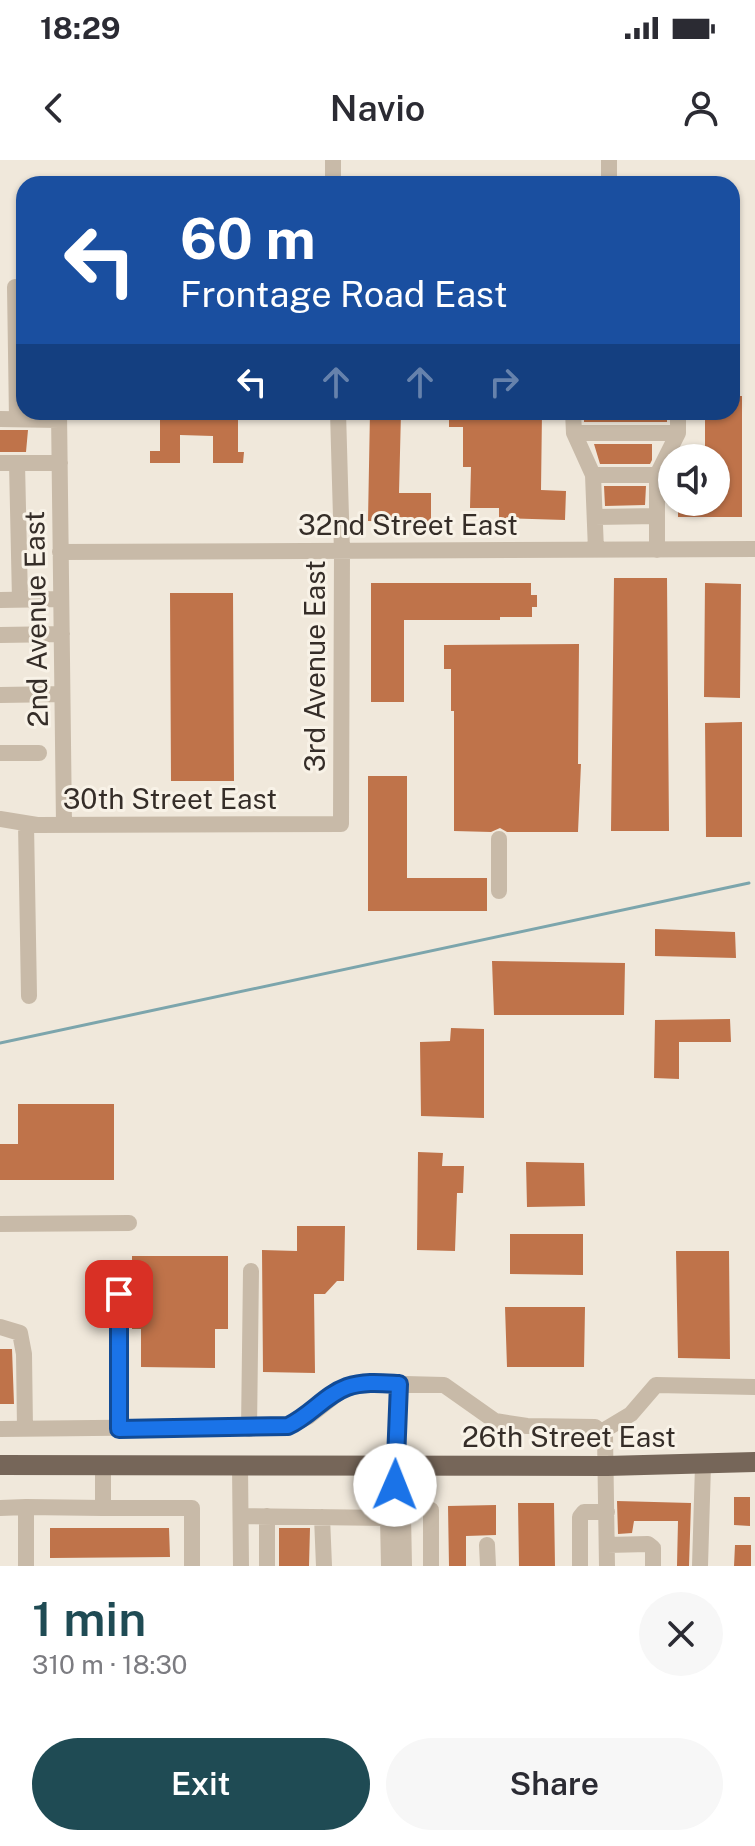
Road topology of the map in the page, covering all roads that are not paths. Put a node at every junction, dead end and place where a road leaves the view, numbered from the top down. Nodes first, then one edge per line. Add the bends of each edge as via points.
1 (13, 287) edge
2 (8, 419) edge
3 (59, 420) edge
4 (338, 420) edge
5 (573, 420) edge
6 (678, 420) edge
7 (574, 433) junction
8 (678, 433) junction
9 (8, 463) edge
10 (60, 463) junction
11 (593, 475) junction
12 (657, 475) junction
13 (657, 516) junction
14 (595, 517) junction
15 (755, 549) edge
16 (596, 550) junction
17 (657, 550) junction
18 (60, 552) junction
19 (342, 552) junction
20 (61, 599) junction
21 (0, 600) edge
22 (20, 600) junction
23 (62, 634) junction
24 (0, 635) edge
25 (62, 694) junction
26 (0, 695) edge
27 (0, 753) edge
28 (39, 753) dead end
29 (0, 819) edge
30 (26, 824) junction
31 (341, 824) joint
32 (64, 825) junction
33 (499, 839) dead end
34 (499, 891) dead end
35 (29, 996) dead end
36 (129, 1223) dead end
37 (0, 1224) edge
38 (251, 1271) dead end
39 (119, 1294) dead end
40 (0, 1327) edge
41 (399, 1384) junction
42 (755, 1387) edge
43 (0, 1429) edge
44 (25, 1429) junction
45 (119, 1429) junction
46 (249, 1429) junction
47 (601, 1432) junction
48 (755, 1462) edge
49 (0, 1465) edge
50 (103, 1465) junction
51 (240, 1465) junction
52 (395, 1465) junction
53 (703, 1465) junction
54 (607, 1466) junction
55 (26, 1507) junction
56 (0, 1508) edge
57 (103, 1508) junction
58 (431, 1510) dead end
59 (392, 1511) junction
60 (607, 1512) junction
61 (241, 1516) junction
62 (267, 1516) junction
63 (322, 1517) junction
64 (487, 1545) dead end
65 (607, 1545) junction
66 (26, 1566) edge
67 (192, 1566) edge
68 (241, 1566) edge
69 (267, 1566) edge
70 (324, 1566) edge
71 (389, 1566) edge
72 (404, 1566) edge
73 (431, 1566) edge
74 (488, 1566) edge
75 (580, 1566) edge
76 (607, 1566) edge
77 (653, 1566) edge
78 (700, 1566) edge

1 - 2 lane
3 - 10 lane, 2nd Avenue East
4 - 19 lane, 3rd Avenue East
5 - 7 lane
6 - 8 lane
7 - 8 lane
7 - 11 lane
8 - 12 lane
9 - 10 lane
9 - 22 lane
10 - 18 lane, 2nd Avenue East
11 - 12 lane
11 - 14 lane
12 - 13 lane
13 - 14 lane
13 - 17 lane
14 - 16 lane
15 - 17 lane, 32nd Street East
16 - 17 lane, 32nd Street East
16 - 19 lane, 32nd Street East
18 - 19 lane, 32nd Street East
18 - 20 lane, 2nd Avenue East
19 - 31 lane, 3rd Avenue East
20 - 22 lane
20 - 23 lane, 2nd Avenue East
21 - 22 lane
23 - 24 lane
23 - 25 lane, 2nd Avenue East
25 - 26 lane
25 - 32 lane, 2nd Avenue East
27 - 28 lane
29 - 30 lane, 30th Street East
30 - 32 lane, 30th Street East
30 - 35 lane
31 - 32 lane, 30th Street East
33 - 34 lane
36 - 37 lane
38 - 46 lane
39 - 45 lane
40 - 44 lane via 20,1333
41 - 46 lane via 346,1387 288,1426
41 - 47 lane via 444,1385 495,1421 595,1427
41 - 52 lane
42 - 47 lane via 656,1385 631,1414
43 - 44 lane
44 - 45 lane
45 - 46 lane
47 - 54 lane
48 - 53 main road, 26th Street East
49 - 50 main road, 26th Street East
50 - 51 main road, 26th Street East
50 - 57 lane
51 - 52 main road, 26th Street East
51 - 61 lane
52 - 54 main road, 26th Street East
52 - 59 lane
53 - 54 main road, 26th Street East
53 - 78 lane
54 - 60 lane
55 - 56 lane
55 - 57 lane
55 - 66 lane
57 - 67 lane via 192,1508
58 - 73 lane
59 - 63 lane
59 - 71 lane
59 - 72 lane via 403,1515
60 - 65 lane
60 - 75 lane via 584,1512 580,1517
61 - 62 lane
61 - 68 lane
62 - 63 lane
62 - 69 lane
63 - 70 lane
64 - 74 lane
65 - 76 lane
65 - 77 lane via 648,1544

